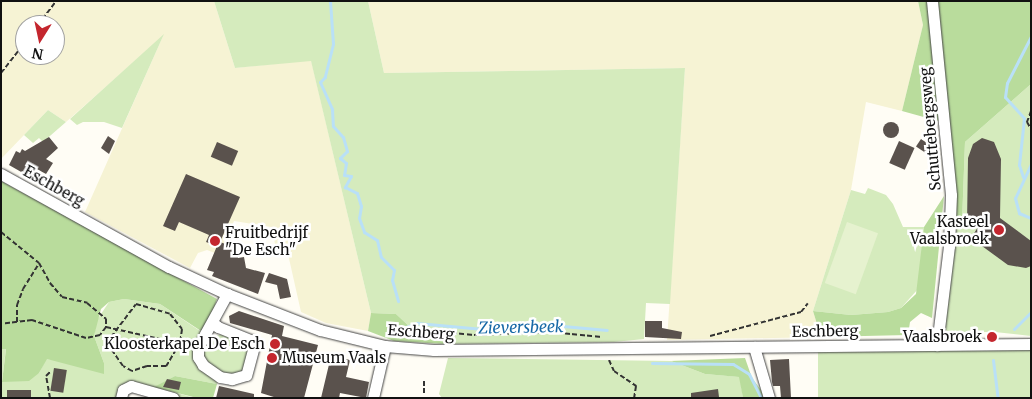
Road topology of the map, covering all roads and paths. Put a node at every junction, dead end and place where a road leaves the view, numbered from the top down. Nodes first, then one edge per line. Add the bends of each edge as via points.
1 (56, 1) edge
2 (932, 1) edge
3 (46, 15) edge
4 (15, 55) edge
5 (1, 73) edge
6 (1031, 111) edge
7 (1031, 129) edge
8 (1, 174) edge
9 (1, 232) edge
10 (39, 263) junction
11 (227, 294) junction
12 (808, 303) dead end
13 (17, 322) junction
14 (212, 322) junction
15 (1, 324) edge
16 (106, 327) junction
17 (116, 329) junction
18 (396, 338) dead end
19 (712, 340) dead end
20 (180, 343) junction
21 (606, 344) junction
22 (701, 344) junction
23 (1031, 344) edge
24 (937, 345) junction
25 (386, 346) junction
26 (754, 347) junction
27 (198, 348) junction
28 (50, 372) dead end
29 (424, 381) dead end
30 (51, 383) dead end
31 (47, 384) junction
32 (424, 393) dead end
33 (50, 398) edge
34 (121, 398) edge
35 (173, 398) edge
36 (373, 398) edge
37 (634, 398) edge
38 (768, 398) edge

1 - 3 path
2 - 24 street, Schuttebergsweg via 951,209
4 - 5 path
6 - 7 path via 1027,122
8 - 11 street, Eschberg via 160,263
9 - 10 path
10 - 13 path via 23,288 17,305
10 - 16 path via 62,297 88,303 106,319
11 - 14 street
11 - 25 street, Eschberg via 320,330
12 - 22 path via 801,312
13 - 15 path
13 - 16 path via 32,320 86,338 100,335
14 - 27 street
14 - 27 street via 251,340 254,346 249,372 241,378 220,377 202,365
16 - 17 path
17 - 20 path
17 - 20 path via 136,304 157,308 170,314 182,329
17 - 20 path via 111,337 111,349 123,366 132,371 147,366 166,366
18 - 21 path via 422,330 491,335 576,333
19 - 22 path
20 - 27 path
21 - 22 street, Eschberg
21 - 25 street, Eschberg via 434,350
21 - 37 path via 614,371 636,386
22 - 26 street, Eschberg
23 - 24 street
24 - 26 street, Eschberg
25 - 36 street
26 - 38 street
28 - 31 path via 46,376
29 - 32 path
30 - 31 path
31 - 33 path
34 - 35 street via 123,390 131,386

